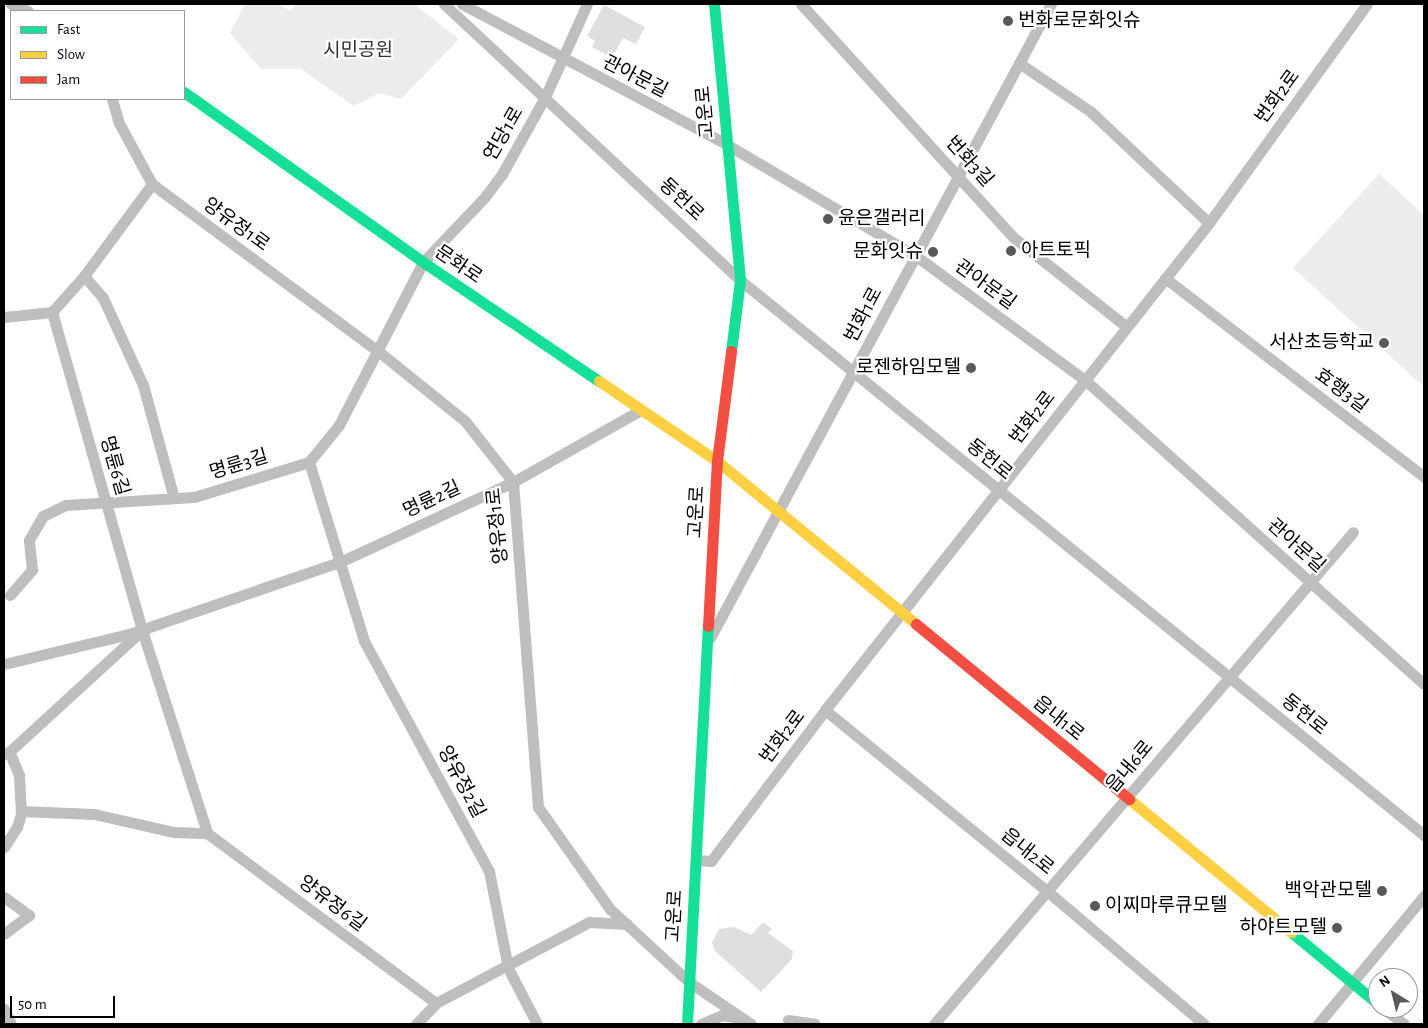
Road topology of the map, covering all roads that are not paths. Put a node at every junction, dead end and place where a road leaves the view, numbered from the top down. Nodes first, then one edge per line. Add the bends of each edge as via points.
1 (11, 4) edge
2 (444, 4) edge
3 (462, 4) edge
4 (587, 4) edge
5 (714, 4) edge
6 (801, 4) edge
7 (1051, 4) edge
8 (1367, 4) edge
9 (26, 10) edge
10 (561, 59) junction
11 (1019, 63) junction
12 (185, 93) edge
13 (545, 97) junction
14 (112, 100) edge
15 (726, 144) junction
16 (959, 176) junction
17 (152, 184) junction
18 (1209, 223) junction
19 (916, 256) junction
20 (423, 262) junction
21 (84, 276) junction
22 (1165, 278) junction
23 (740, 280) junction
24 (52, 312) junction
25 (4, 317) edge
26 (1127, 327) junction
27 (378, 351) junction
28 (852, 373) junction
29 (1085, 380) junction
30 (641, 410) junction
31 (717, 461) junction
32 (309, 462) junction
33 (1424, 477) edge
34 (514, 482) junction
35 (998, 490) junction
36 (174, 498) junction
37 (106, 504) junction
38 (778, 512) junction
39 (1352, 532) dead end
40 (342, 561) junction
41 (1310, 582) junction
42 (10, 595) dead end
43 (902, 613) junction
44 (142, 630) junction
45 (707, 643) junction
46 (4, 664) edge
47 (1229, 677) junction
48 (1424, 684) edge
49 (825, 710) junction
50 (6, 753) edge
51 (1127, 798) junction
52 (21, 811) junction
53 (207, 833) junction
54 (1424, 835) edge
55 (4, 847) edge
56 (696, 860) junction
57 (1047, 891) junction
58 (1424, 896) edge
59 (4, 897) edge
60 (627, 924) junction
61 (4, 934) edge
62 (508, 968) junction
63 (689, 982) junction
64 (1352, 983) junction
65 (1368, 996) edge
66 (436, 1004) junction
67 (4, 1009) edge
68 (788, 1020) dead end
69 (748, 1022) edge
70 (11, 1024) edge
71 (416, 1024) edge
72 (537, 1024) edge
73 (687, 1024) edge
74 (701, 1024) edge
75 (814, 1024) edge
76 (934, 1024) edge
77 (1204, 1024) edge
78 (1318, 1024) edge

1 - 9 street
2 - 13 street
3 - 10 street, 관아문길
4 - 10 street, 연당1로
5 - 15 street, 고운로
6 - 16 street, 번화3길
7 - 11 street, 번화1로
8 - 18 street, 번화2로
10 - 13 street, 연당1로
10 - 15 street, 관아문길
11 - 16 street, 번화1로
11 - 18 street via 1090,111
12 - 20 street, 문화로
13 - 20 street, 연당1로 via 502,174
13 - 23 street, 동헌로
14 - 17 street, 양유정1로 via 119,123
15 - 19 street, 관아문길
15 - 23 street, 고운로
16 - 19 street, 번화1로
16 - 26 street, 번화3길 via 1013,237
17 - 21 street
17 - 27 street, 양유정1로
18 - 22 street, 번화2로
19 - 28 street, 번화1로
19 - 29 street, 관아문길
20 - 27 street
20 - 30 street, 문화로
21 - 24 street
21 - 36 street via 103,298 143,385
22 - 26 street, 번화2로
22 - 33 street, 효행3길
23 - 28 street, 동헌로
23 - 31 street, 고운로
24 - 25 street
24 - 37 street, 명륜6길
26 - 29 street, 번화2로
27 - 32 street via 339,425
27 - 34 street, 양유정1로 via 465,421
28 - 35 street, 동헌로
28 - 38 street, 번화1로
29 - 35 street, 번화2로
29 - 41 street, 관아문길
30 - 31 street, 문화로
30 - 34 street, 명륜2길
31 - 38 street, 읍내1로
31 - 45 street, 고운로
32 - 36 street, 명륜3길 via 194,497
32 - 40 street
34 - 40 street, 명륜2길
34 - 60 street, 양유정1로 via 538,807 610,909
35 - 43 street, 번화2로
35 - 47 street, 동헌로
36 - 37 street, 명륜3길
37 - 42 street, 명륜3길 via 66,506 43,516 29,540 32,570
37 - 44 street, 명륜6길
38 - 43 street, 읍내1로
38 - 45 street, 번화1로
39 - 41 street, 읍내6로
40 - 44 street, 명륜2길
40 - 62 street, 양유정2길 via 364,641 489,870
41 - 47 street, 읍내6로
41 - 48 street, 관아문길
43 - 49 street, 번화2로
43 - 51 street, 읍내1로
44 - 46 street, 명륜2길
44 - 50 street, 명륜2길
44 - 53 street
45 - 56 street, 고운로
47 - 51 street, 읍내6로
47 - 54 street, 동헌로
49 - 56 street, 번화2로 via 711,861
49 - 57 street, 읍내2로
50 - 52 street via 19,775
51 - 57 street, 읍내6로
51 - 64 street, 읍내1로
52 - 53 street via 94,814 174,832
52 - 55 street via 17,827
53 - 66 street, 양유정6길
56 - 63 street, 고운로
57 - 76 street, 읍내6로
57 - 77 street, 읍내2로
58 - 64 street
59 - 61 street via 30,915
60 - 62 street via 589,922
60 - 63 street, 양유정1로
62 - 66 street
62 - 72 street, 양유정2길
63 - 69 street, 양유정1로
63 - 73 street, 고운로
64 - 65 street, 읍내1로
64 - 78 street
66 - 71 street
67 - 70 street
68 - 75 street
69 - 74 street via 722,1015

